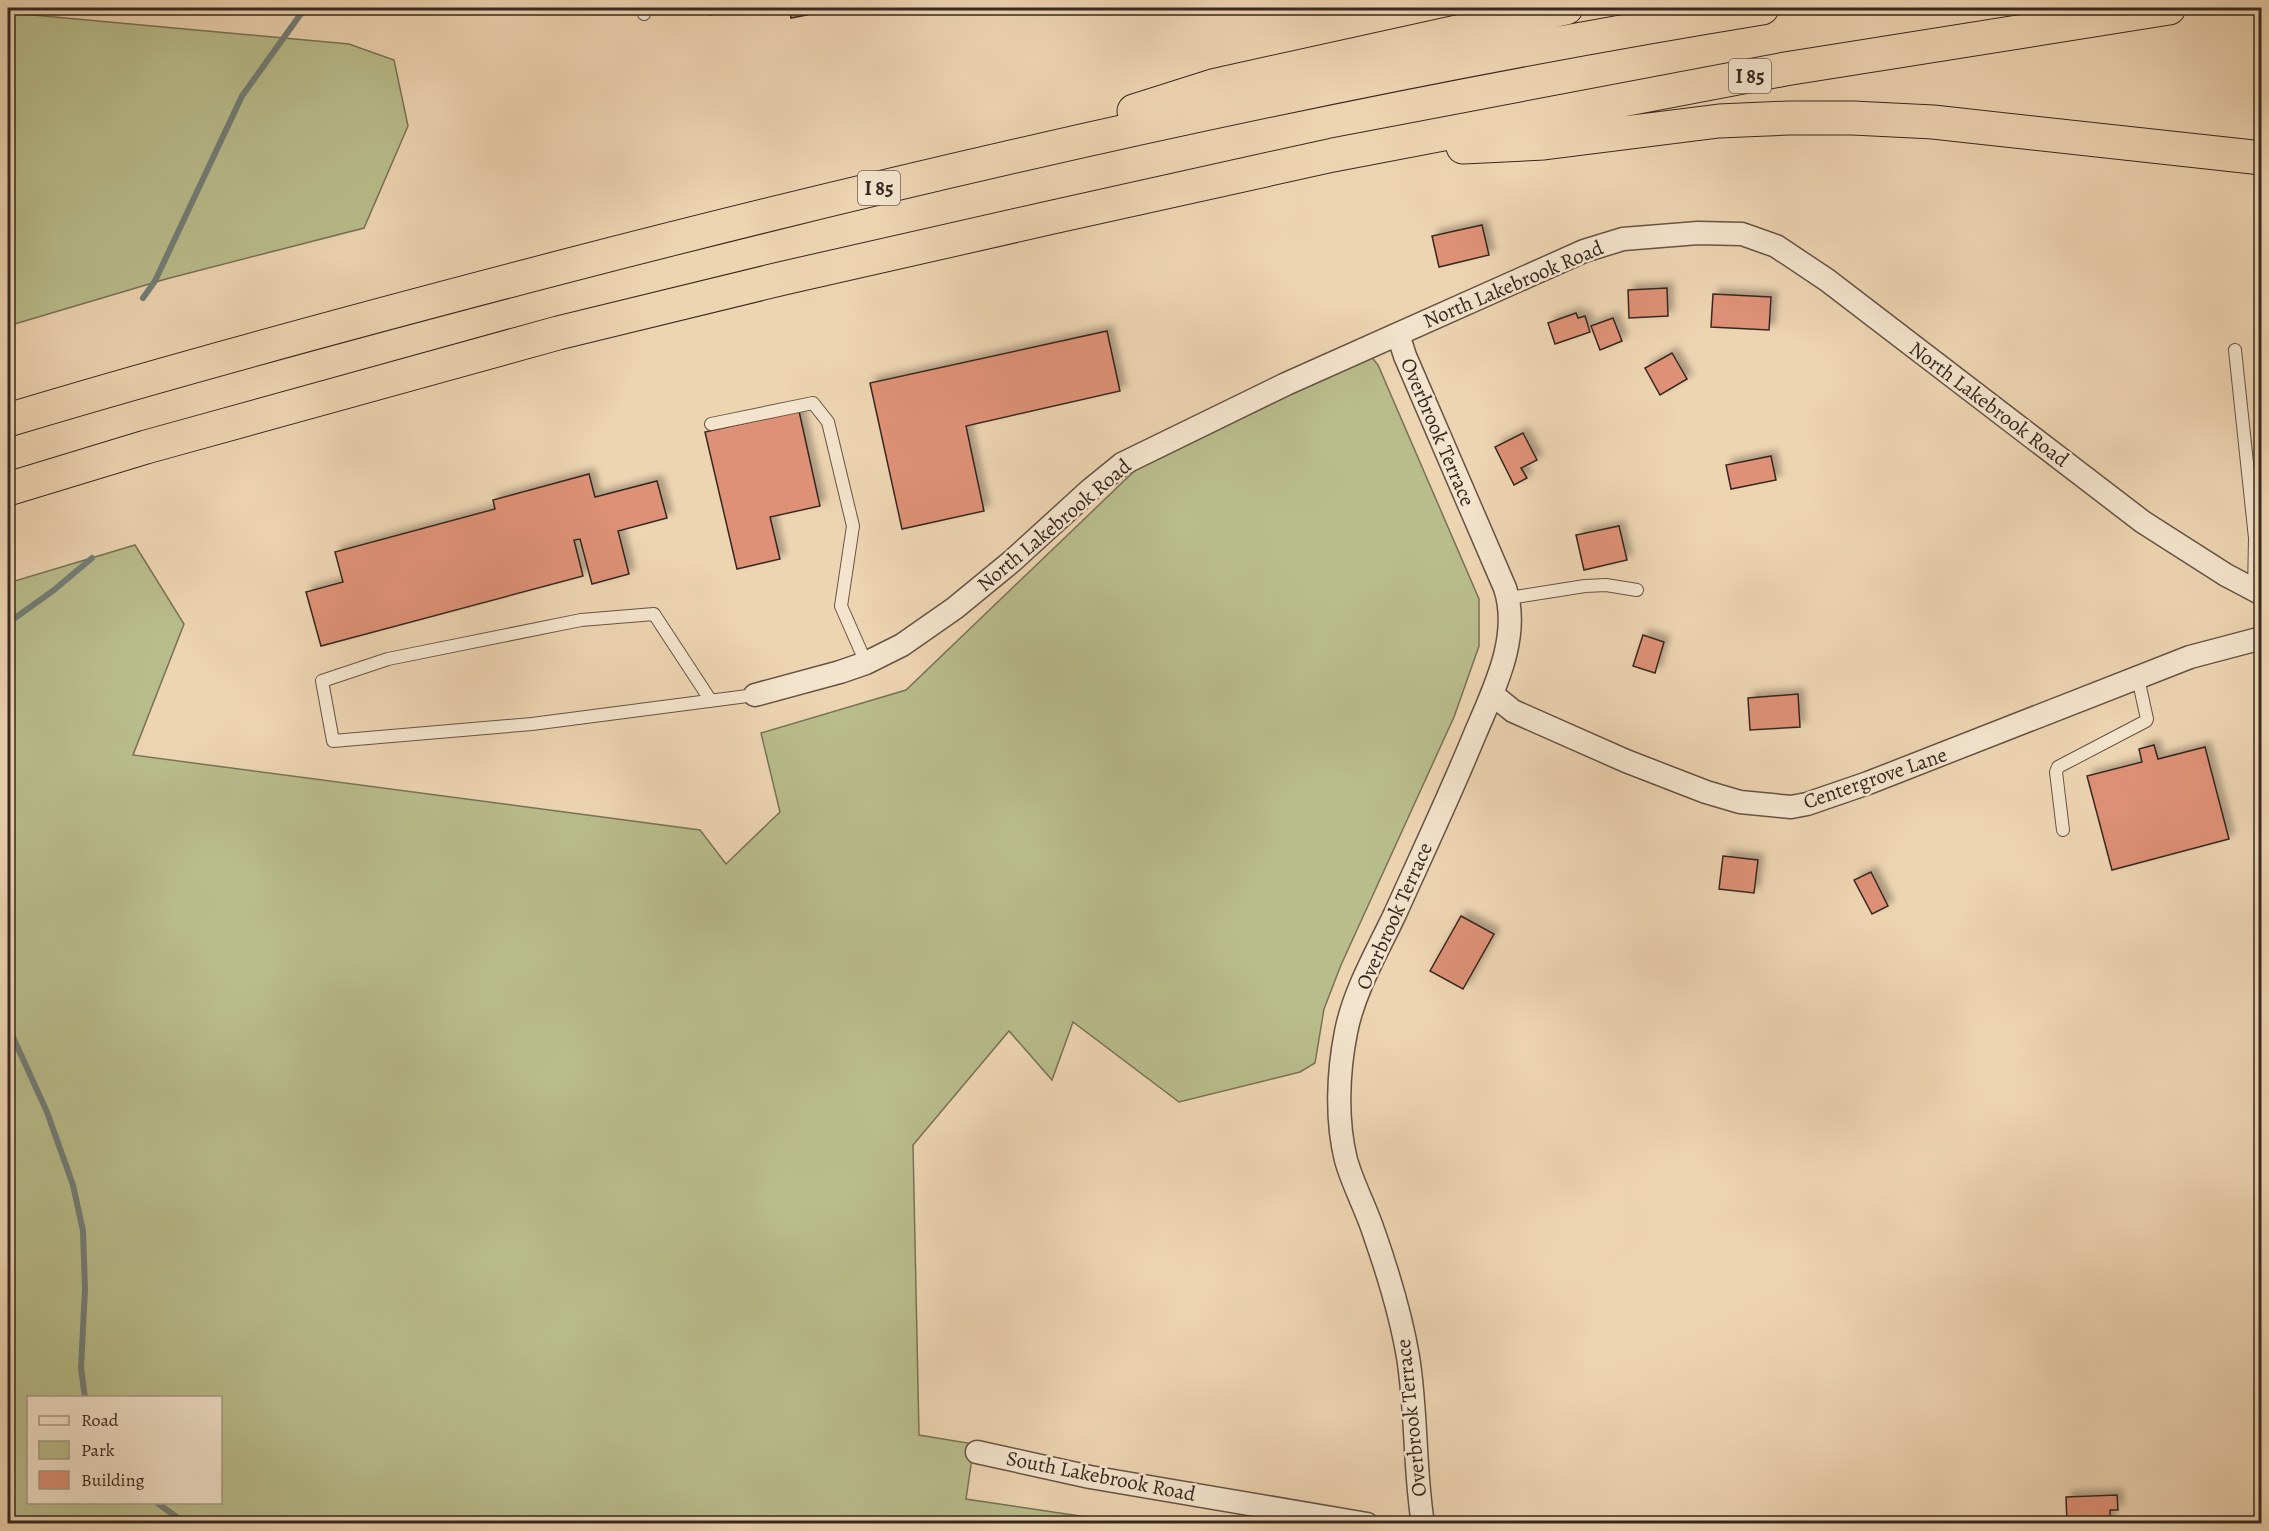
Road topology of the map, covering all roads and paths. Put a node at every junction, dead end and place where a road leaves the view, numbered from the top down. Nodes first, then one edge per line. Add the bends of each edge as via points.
1 (1566, 8) edge
2 (1762, 8) edge
3 (2169, 8) edge
4 (1333, 155) junction
5 (2262, 158) edge
6 (959, 168) junction
7 (1398, 334) junction
8 (2235, 350) dead end
9 (8, 420) edge
10 (711, 424) dead end
11 (8, 489) edge
12 (1637, 590) dead end
13 (2258, 592) edge
14 (1509, 598) junction
15 (2262, 638) edge
16 (866, 663) junction
17 (2138, 678) junction
18 (1492, 694) junction
19 (755, 695) joint
20 (711, 701) junction
21 (2063, 830) dead end
22 (977, 1452) dead end
23 (1367, 1524) edge
24 (1423, 1524) edge

1 - 6 highway via 1216,84
2 - 6 highway, I 85 via 1607,33
3 - 4 highway, I 85 via 1785,69
4 - 5 highway via 1544,143 1719,121 1800,118 1933,122
4 - 11 highway, I 85 via 784,278 558,333
6 - 9 highway, I 85 via 396,310
7 - 13 street, North Lakebrook Road via 1608,243 1698,233 1742,234 1776,246 1827,280 2143,522
7 - 14 street, Overbrook Terrace
7 - 16 street, North Lakebrook Road via 1122,464 955,608 902,645
8 - 13 lane
10 - 16 lane via 813,403 828,422 853,526 841,606
12 - 14 lane via 1585,586
14 - 18 street, Overbrook Terrace via 1508,639
15 - 17 street, Centergrove Lane via 2190,657
16 - 19 street, North Lakebrook Road
17 - 18 street, Centergrove Lane via 1868,783 1791,807 1740,802 1706,792 1513,711
17 - 21 lane via 2146,722 2058,767
18 - 24 street, Overbrook Terrace via 1366,975 1350,1016 1341,1065 1346,1159 1374,1232 1408,1355
19 - 20 lane
20 - 20 lane via 532,724 333,741 322,681 388,659 581,620 654,614
22 - 23 street, South Lakebrook Road via 1090,1477

